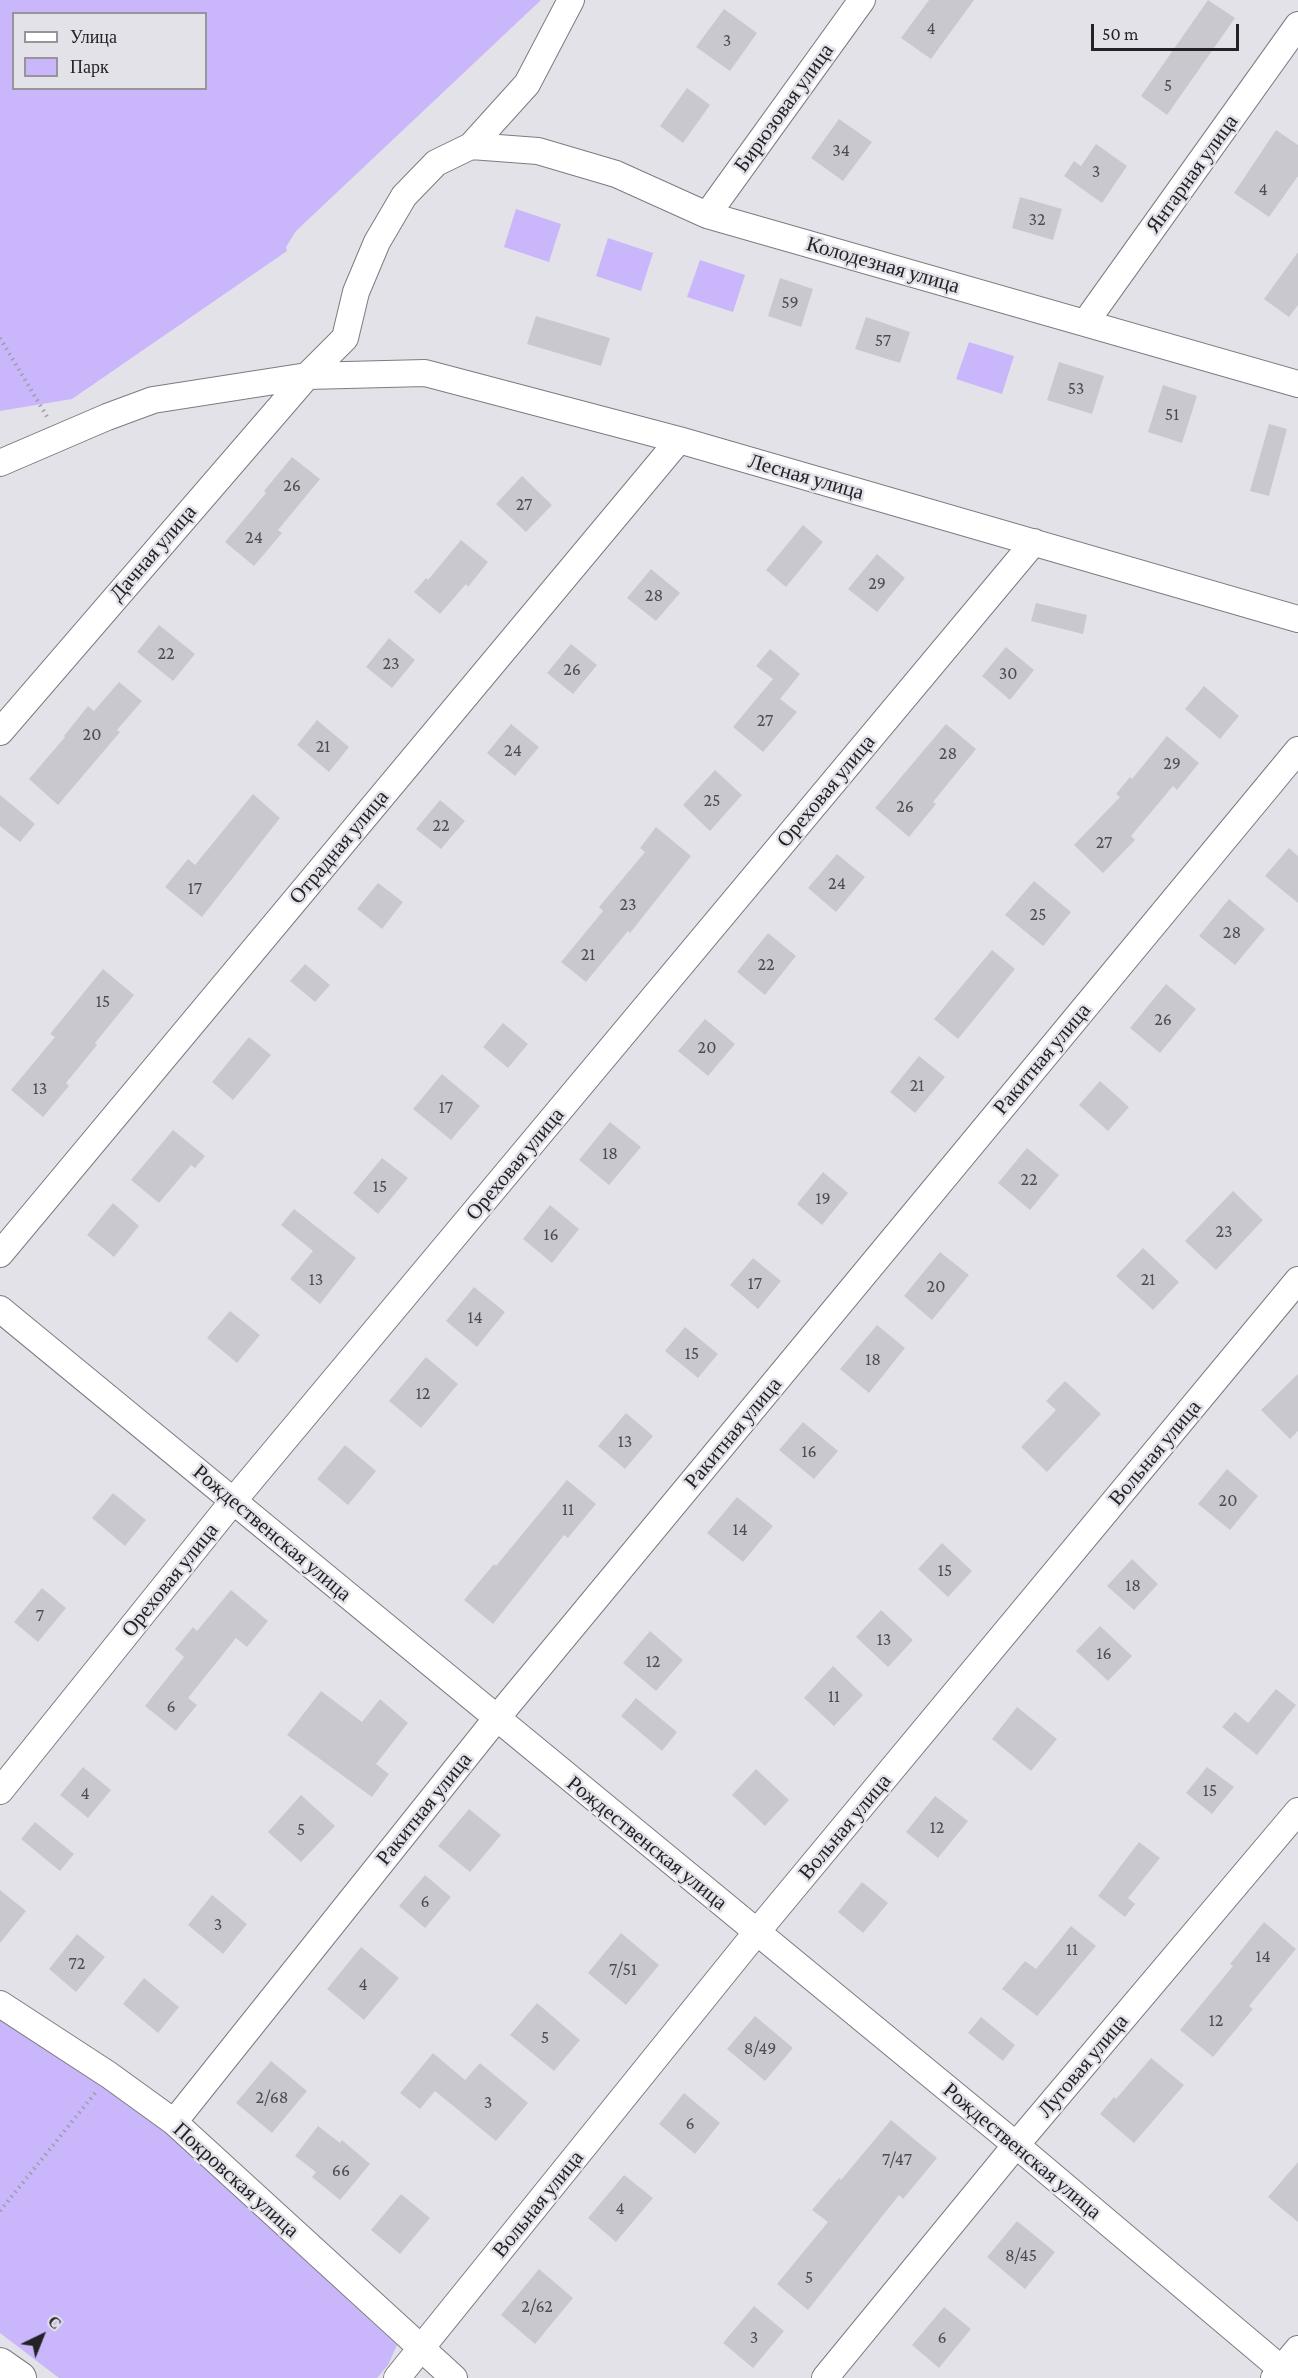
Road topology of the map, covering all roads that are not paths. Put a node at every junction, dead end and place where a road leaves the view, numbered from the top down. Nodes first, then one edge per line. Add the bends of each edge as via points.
1 (572, 0) edge
2 (862, 0) edge
3 (1298, 25) edge
4 (471, 146) junction
5 (707, 215) junction
6 (1085, 323) junction
7 (307, 376) junction
8 (1298, 384) edge
9 (679, 440) junction
10 (0, 463) edge
11 (1034, 542) junction
12 (1298, 619) edge
13 (0, 732) edge
14 (1298, 750) edge
15 (0, 1254) edge
16 (1298, 1280) edge
17 (0, 1310) edge
18 (234, 1500) junction
19 (496, 1719) junction
20 (0, 1791) edge
21 (1298, 1811) edge
22 (756, 1933) junction
23 (0, 2004) edge
24 (174, 2122) junction
25 (1016, 2145) junction
26 (422, 2349) junction
27 (1298, 2349) edge
28 (0, 2364) edge
29 (1282, 2375) edge
30 (20, 2378) edge
31 (397, 2378) edge
32 (454, 2378) edge
33 (825, 2378) edge

1 - 4 street via 527,84
2 - 5 street, Бирюзовая улица
3 - 6 street, Янтарная улица
4 - 5 street, Колодезная улица via 538,151 616,174
4 - 7 street, Дачная улица via 436,164 404,196 377,242 356,292 345,338
5 - 6 street, Колодезная улица
6 - 8 street, Колодезная улица
7 - 9 street, Лесная улица via 425,373
7 - 10 street, Лесная улица via 153,400
7 - 13 street, Дачная улица
9 - 11 street, Лесная улица
9 - 15 street, Отрадная улица
11 - 12 street, Лесная улица
11 - 18 street, Ореховая улица
14 - 19 street, Ракитная улица
16 - 22 street, Вольная улица
17 - 18 street, Рождественская улица
18 - 19 street, Рождественская улица
18 - 20 street, Ореховая улица
19 - 22 street, Рождественская улица
19 - 24 street, Ракитная улица
21 - 25 street, Луговая улица
22 - 25 street, Рождественская улица
22 - 26 street, Вольная улица
23 - 24 street, Покровская улица
24 - 26 street, Покровская улица
25 - 29 street, Рождественская улица
25 - 33 street, Луговая улица
26 - 31 street, Вольная улица
26 - 32 street, Покровская улица
27 - 29 street
28 - 30 main road

